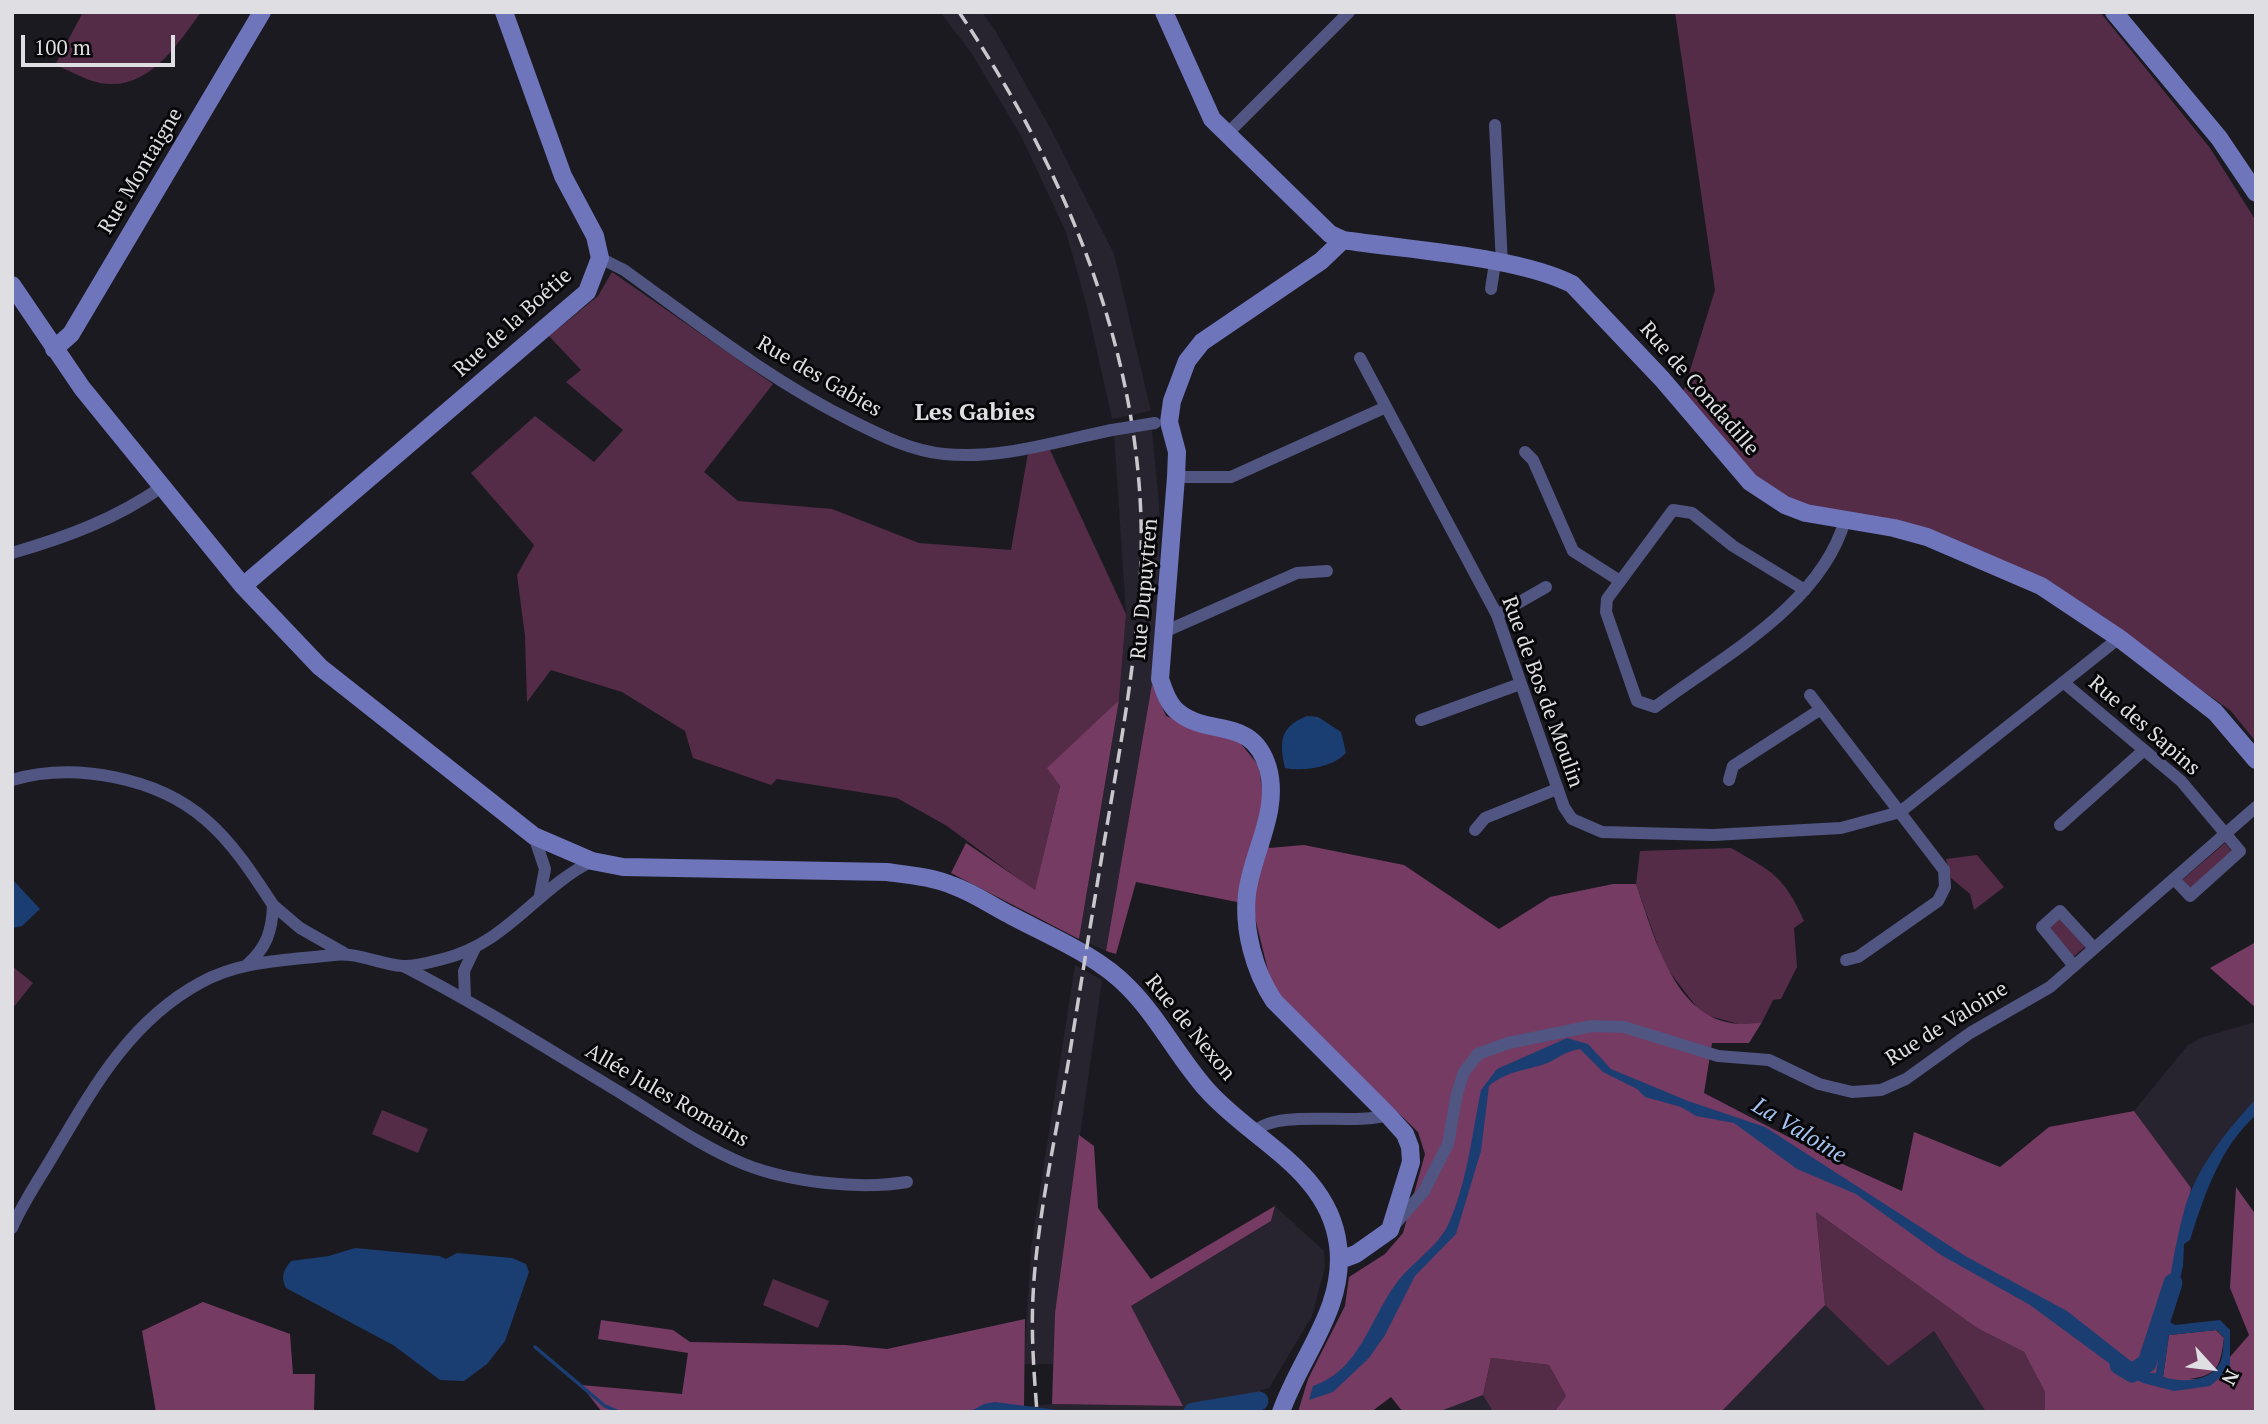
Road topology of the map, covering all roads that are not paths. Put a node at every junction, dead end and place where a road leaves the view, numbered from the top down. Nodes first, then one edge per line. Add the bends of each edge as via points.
1 (262, 12) edge
2 (504, 12) edge
3 (1164, 12) edge
4 (1349, 12) edge
5 (2114, 12) edge
6 (1495, 125) dead end
7 (1226, 135) junction
8 (2256, 193) edge
9 (1343, 240) junction
10 (600, 258) junction
11 (1499, 263) junction
12 (12, 285) edge
13 (1491, 289) dead end
14 (54, 349) junction
15 (1360, 359) dead end
16 (1386, 407) junction
17 (1162, 422) junction
18 (1524, 452) dead end
19 (1176, 477) junction
20 (163, 486) junction
21 (1845, 520) junction
22 (12, 553) edge
23 (1327, 571) dead end
24 (1620, 581) junction
25 (243, 586) junction
26 (1546, 587) dead end
27 (1805, 590) junction
28 (1497, 615) junction
29 (1164, 632) junction
30 (2119, 638) junction
31 (2063, 682) junction
32 (1520, 684) junction
33 (1810, 695) dead end
34 (1821, 709) junction
35 (1421, 720) dead end
36 (2144, 751) junction
37 (2256, 760) edge
38 (12, 780) edge
39 (1729, 780) dead end
40 (1557, 789) junction
41 (2256, 807) edge
42 (1900, 812) junction
43 (2060, 825) dead end
44 (1475, 830) dead end
45 (2226, 832) junction
46 (534, 836) junction
47 (561, 849) junction
48 (592, 860) junction
49 (545, 869) junction
50 (2174, 879) junction
51 (540, 895) junction
52 (273, 905) junction
53 (475, 948) junction
54 (2094, 948) junction
55 (345, 954) junction
56 (1846, 960) dead end
57 (247, 965) junction
58 (403, 966) junction
59 (2074, 966) junction
60 (465, 998) junction
61 (1388, 1115) junction
62 (1254, 1132) junction
63 (907, 1182) dead end
64 (12, 1228) edge
65 (1390, 1230) junction
66 (1339, 1260) junction
67 (1281, 1412) edge

1 - 14 street, Rue Montaigne via 71,334
2 - 10 street via 562,176 595,236
3 - 7 street, Rue de Condadille via 1196,90
4 - 7 street
5 - 8 street via 2219,138
6 - 11 street
7 - 9 street, Rue de Condadille via 1319,227
9 - 11 street, Rue de Condadille
9 - 17 street, Rue Dupuytren via 1321,261 1202,342 1187,361
10 - 17 street, Rue des Gabies, bridge via 624,270 778,381 912,447 941,454 992,454
10 - 25 street, Rue de la Boétie via 587,292
11 - 13 street
11 - 21 street, Rue de Condadille via 1554,275 1572,284 1640,353 1750,482 1785,505
12 - 14 street, Rue de Nexon
14 - 20 street, Rue de Nexon
15 - 16 street, Rue de Bos de Moulin
16 - 19 street via 1231,477
16 - 28 street, Rue de Bos de Moulin
17 - 19 street, Rue Dupuytren via 1177,452
18 - 24 street via 1533,460 1573,551
19 - 29 street, Rue Dupuytren
20 - 22 street via 115,517
20 - 25 street, Rue de Nexon
21 - 27 street via 1840,541
21 - 30 street, Rue de Condadille via 1927,537 2003,567 2061,598
23 - 29 street via 1297,573
24 - 27 street via 1673,510 1692,513 1733,546
24 - 27 street via 1607,598 1606,612 1637,701 1655,707 1787,610
25 - 46 street, Rue de Nexon via 320,667
26 - 28 street
28 - 32 street, Rue de Bos de Moulin
29 - 61 street, Rue Dupuytren via 1160,679 1177,712 1246,735 1258,747 1268,769 1268,819 1247,892 1252,953 1263,985
30 - 31 street, Rue de Bos de Moulin
30 - 37 street, Rue de Condadille via 2215,712
31 - 36 street, Rue des Sapins
31 - 42 street, Rue de Bos de Moulin
32 - 35 street
32 - 40 street, Rue de Bos de Moulin
33 - 34 street
34 - 39 street via 1733,766
34 - 42 street
36 - 43 street
36 - 45 street, Rue des Sapins via 2181,781
38 - 52 street via 60,772 107,776 178,802 206,820 254,874
40 - 42 street, Rue de Bos de Moulin via 1572,819 1601,832 1713,835 1841,828
40 - 44 street via 1485,817
41 - 45 street, Rue de Valoine
42 - 56 street via 1944,870 1945,887 1938,901 1858,957
45 - 50 street, Rue de Valoine
45 - 50 street via 2240,851 2190,896
46 - 47 street, Rue de Nexon
46 - 49 street
47 - 48 street, Rue de Nexon
47 - 49 street
48 - 51 street
48 - 62 street, Rue de Nexon via 656,869 887,872 956,886 1073,949 1128,986 1209,1092
49 - 51 street
50 - 54 street, Rue de Valoine
51 - 53 street via 524,915
52 - 55 street via 300,928
52 - 57 street via 272,931 261,952
53 - 58 street
53 - 60 street via 464,971
54 - 59 street, Rue de Valoine
54 - 59 street via 2060,911 2042,927
55 - 57 street
55 - 58 street
57 - 64 street via 201,982 159,1011 123,1045 94,1085
58 - 60 street, Allée Jules Romains
59 - 65 street, Rue de Valoine via 2050,987 1970,1033 1906,1079 1881,1090 1852,1092 1819,1084 1769,1059 1718,1055 1624,1027 1592,1026 1488,1050 1478,1054 1464,1072 1448,1144 1424,1191
60 - 63 street, Allée Jules Romains via 689,1135 745,1164 800,1178 879,1187
61 - 62 street via 1370,1121 1279,1121
61 - 65 street, Rue Dupuytren via 1405,1134 1411,1161
62 - 66 street, Rue de Nexon via 1299,1170 1325,1203 1336,1230
65 - 66 street, Rue de Valoine
66 - 67 street, Rue de Nexon via 1332,1306

